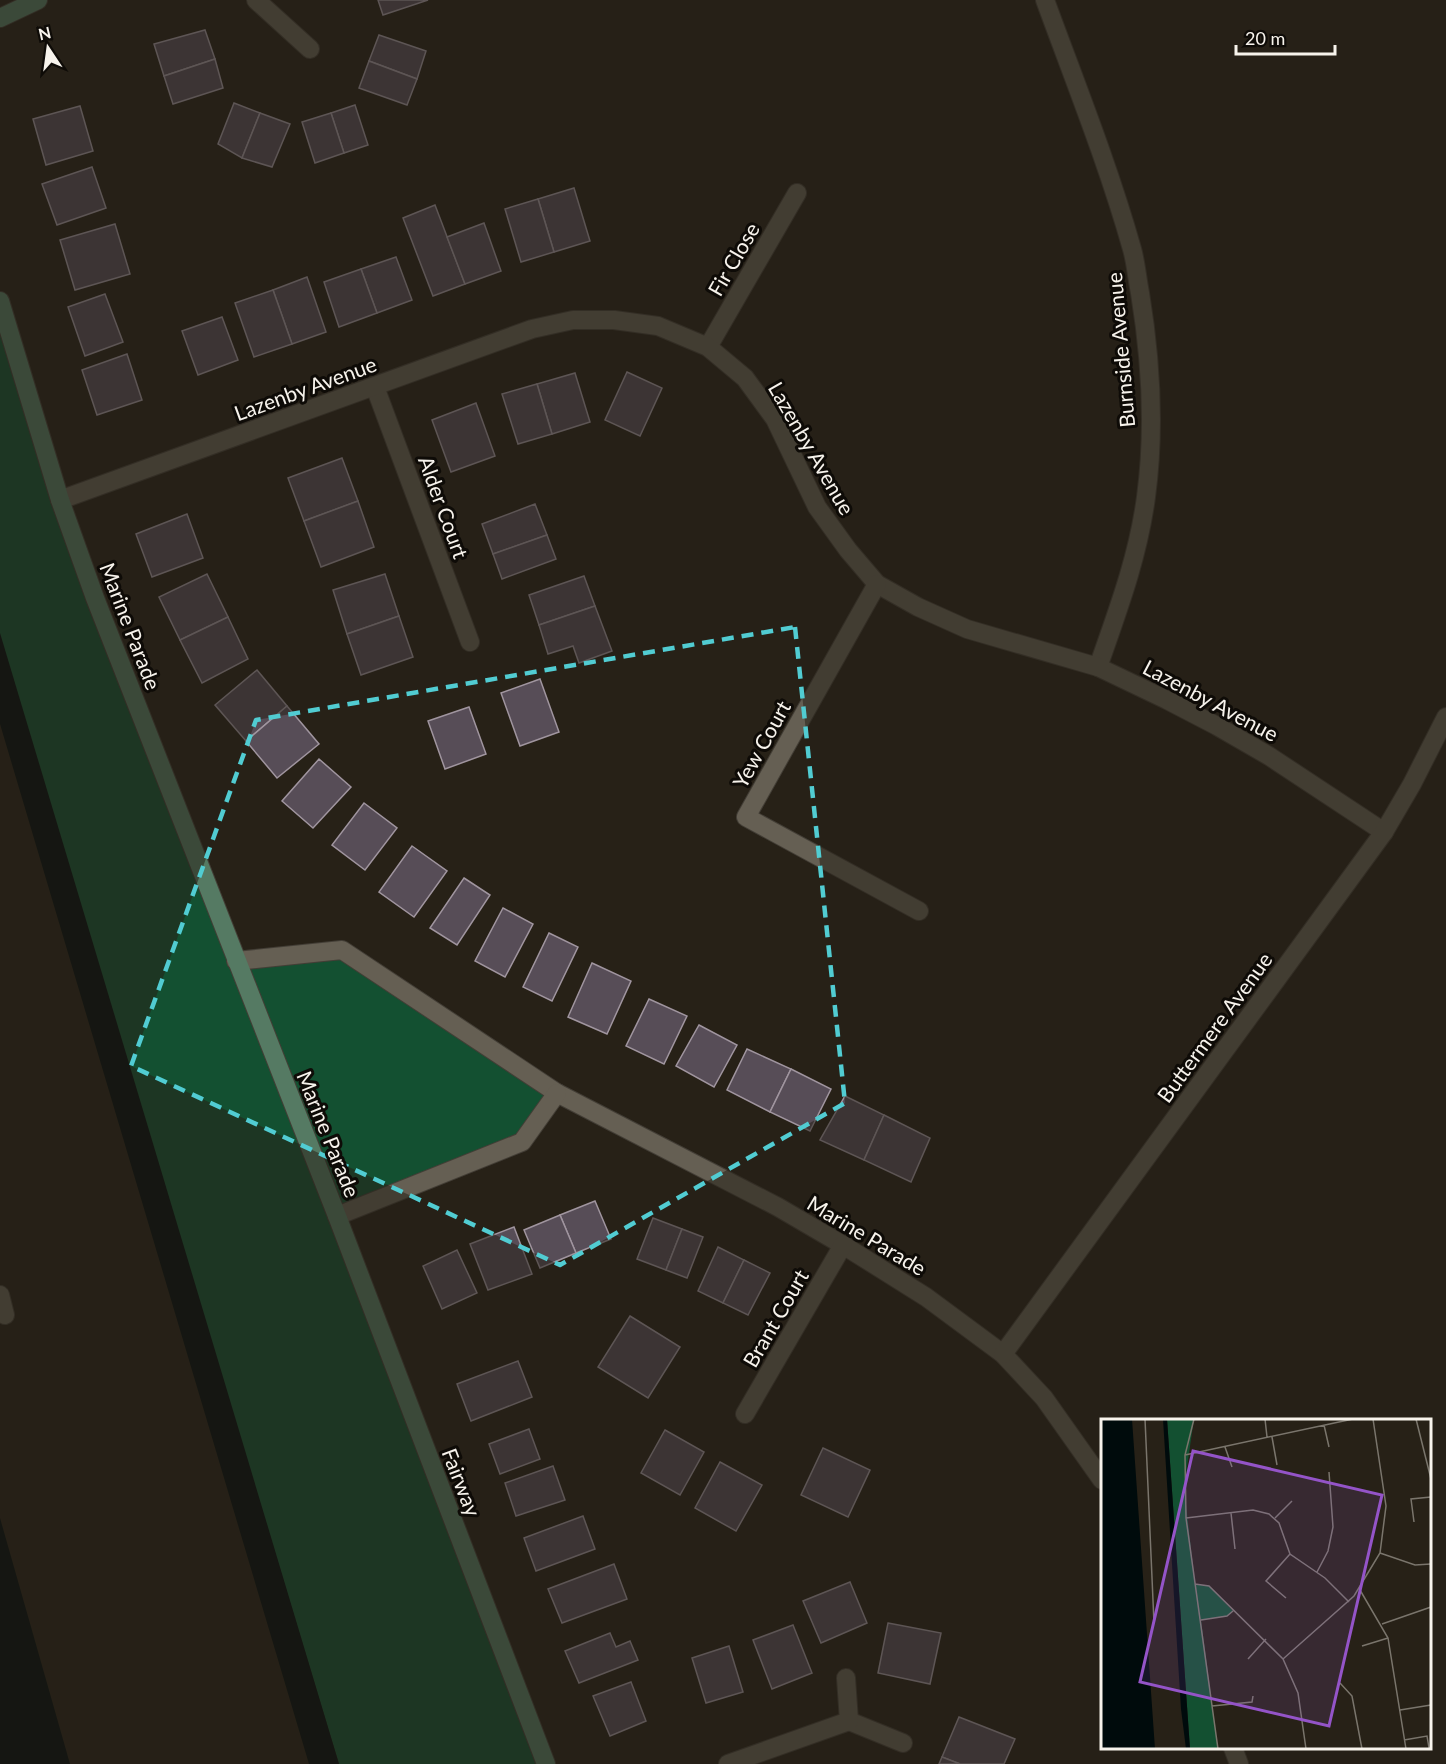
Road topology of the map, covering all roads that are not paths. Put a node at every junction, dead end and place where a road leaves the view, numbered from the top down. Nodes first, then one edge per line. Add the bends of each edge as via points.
1 (38, 0) edge
2 (256, 0) edge
3 (1045, 0) edge
4 (0, 18) edge
5 (310, 49) dead end
6 (797, 193) dead end
7 (0, 301) edge
8 (708, 347) junction
9 (375, 387) junction
10 (60, 500) junction
11 (877, 584) junction
12 (470, 642) dead end
13 (1098, 667) junction
14 (1445, 723) edge
15 (1384, 832) junction
16 (919, 911) dead end
17 (236, 961) junction
18 (557, 1093) junction
19 (337, 1216) junction
20 (843, 1245) junction
21 (0, 1295) edge
22 (6, 1315) dead end
23 (1002, 1354) junction
24 (745, 1414) dead end
25 (1101, 1479) edge
26 (846, 1678) dead end
27 (849, 1721) junction
28 (903, 1743) dead end
29 (1233, 1749) edge
30 (546, 1764) edge
31 (728, 1764) edge
32 (1239, 1764) edge

1 - 4 street
2 - 5 street
3 - 13 street, Burnside Avenue via 1132,251 1144,318 1149,379 1151,446 1146,498 1127,586
6 - 8 street, Fir Close
7 - 10 street, Marine Parade
8 - 9 street, Lazenby Avenue via 658,326 573,320 532,328
8 - 11 street, Lazenby Avenue via 745,378 775,418 817,507
9 - 10 street, Lazenby Avenue
9 - 12 street, Alder Court
10 - 17 street, Marine Parade
11 - 13 street, Lazenby Avenue via 967,629
11 - 16 street, Yew Court via 746,817
13 - 15 street, Lazenby Avenue via 1244,741
14 - 15 street, Buttermere Avenue
15 - 23 street, Buttermere Avenue
17 - 18 street, Marine Parade via 342,950
17 - 19 street, Marine Parade
18 - 19 street, Marine Parade via 522,1142
18 - 20 street, Marine Parade via 778,1207
19 - 30 street, Fairway
20 - 23 street, Marine Parade via 926,1297
20 - 24 street, Brant Court
21 - 22 street
23 - 25 street, Marine Parade via 1044,1398
26 - 27 street
27 - 28 street
27 - 31 street
29 - 32 street

